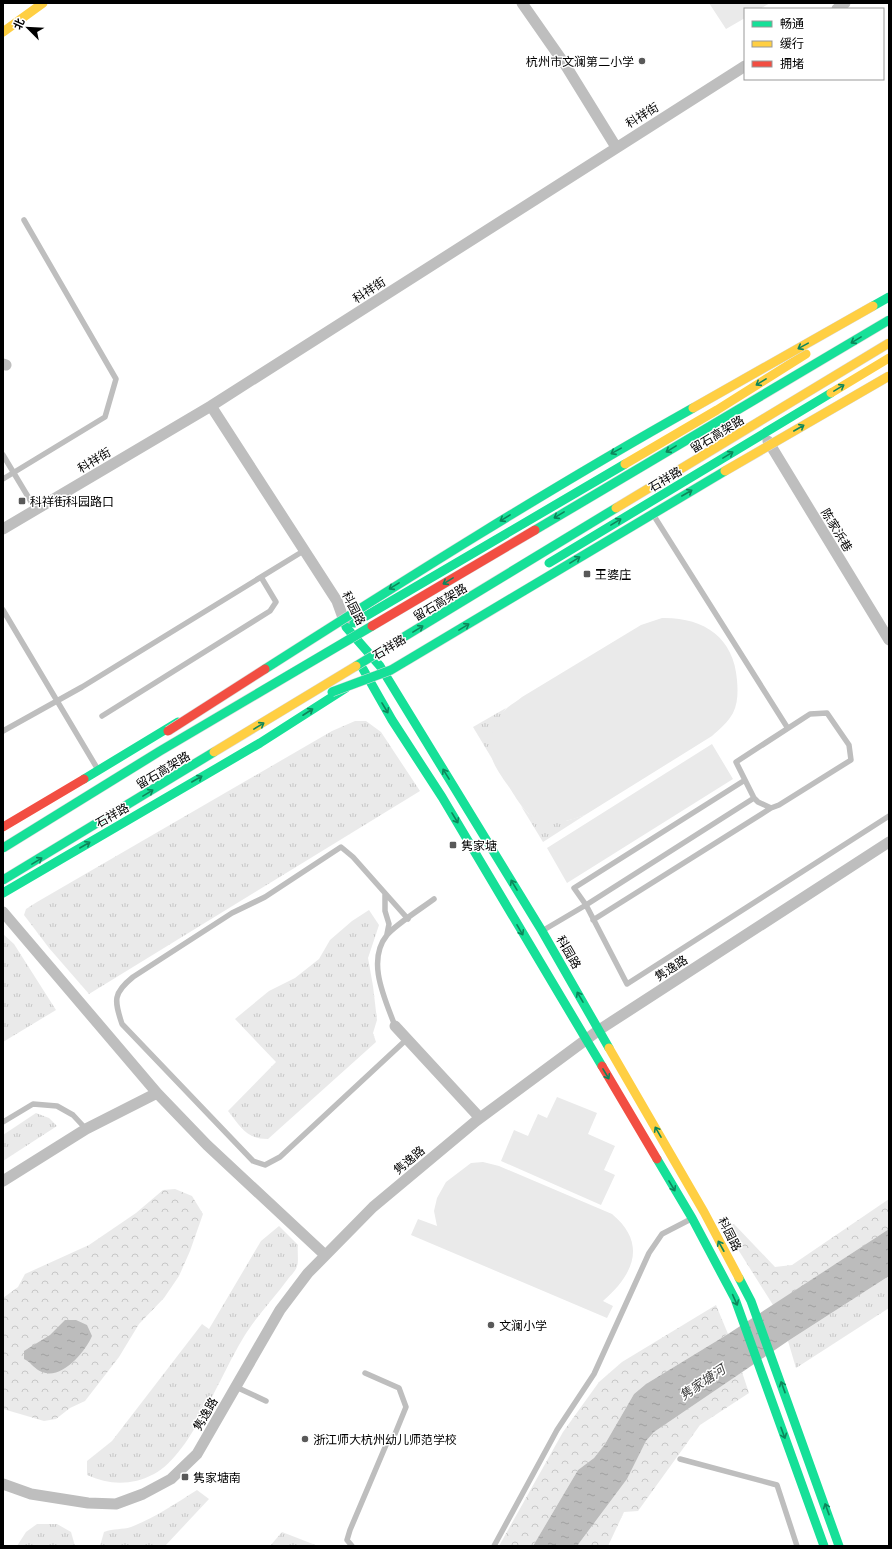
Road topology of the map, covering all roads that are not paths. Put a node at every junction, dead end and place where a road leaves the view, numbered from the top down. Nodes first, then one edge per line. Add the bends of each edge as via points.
1 (43, 3) edge
2 (522, 3) edge
3 (3, 32) edge
4 (744, 67) edge
5 (616, 147) junction
6 (24, 220) dead end
7 (889, 297) edge
8 (889, 302) edge
9 (889, 320) edge
10 (889, 343) edge
11 (889, 358) edge
12 (889, 376) edge
13 (211, 406) junction
14 (763, 434) junction
15 (3, 455) edge
16 (14, 473) junction
17 (3, 479) edge
18 (646, 504) junction
19 (36, 510) junction
20 (3, 529) edge
21 (305, 550) junction
22 (540, 569) dead end
23 (261, 577) junction
24 (480, 606) dead end
25 (3, 610) edge
26 (346, 627) junction
27 (889, 640) edge
28 (380, 666) junction
29 (365, 675) junction
30 (56, 701) junction
31 (289, 708) junction
32 (102, 716) dead end
33 (787, 727) junction
34 (3, 731) edge
35 (98, 770) junction
36 (745, 780) junction
37 (754, 798) junction
38 (771, 808) junction
39 (889, 816) edge
40 (3, 827) edge
41 (3, 833) edge
42 (889, 842) edge
43 (3, 848) edge
44 (3, 880) edge
45 (3, 893) edge
46 (385, 894) junction
47 (434, 899) dead end
48 (586, 906) junction
49 (3, 912) edge
50 (408, 919) junction
51 (593, 920) junction
52 (542, 931) junction
53 (387, 934) junction
54 (395, 1026) joint
55 (599, 1030) junction
56 (407, 1039) junction
57 (586, 1041) junction
58 (157, 1093) junction
59 (480, 1118) junction
60 (3, 1122) edge
61 (86, 1129) junction
62 (3, 1181) edge
63 (704, 1212) junction
64 (692, 1218) junction
65 (325, 1255) junction
66 (366, 1373) dead end
67 (236, 1387) junction
68 (266, 1401) dead end
69 (680, 1459) dead end
70 (3, 1484) edge
71 (837, 1536) junction
72 (821, 1545) edge
73 (352, 1546) edge
74 (494, 1546) edge
75 (797, 1546) edge
76 (840, 1546) edge

1 - 3 main road
2 - 5 street via 566,66
4 - 5 street, 科祥街
5 - 13 street, 科祥街
6 - 16 lane via 116,378 105,417
7 -> 41 main road, bridge via 602,459 391,588 228,694
8 -> 26 main road via 717,410
9 -> 43 main road, 留石高架路, bridge via 160,751
31 -> 10 main road, 留石高架路, bridge
14 -> 11 main road, 石祥路
31 -> 12 main road, bridge via 391,670 639,521
13 - 19 street, 科祥街
13 - 21 street, 科园路
18 -> 14 main road, 石祥路
14 - 27 street, 陈家浜巷
15 - 16 lane
16 - 17 lane
16 - 19 lane
22 -> 18 main road, 石祥路
18 - 33 lane
19 - 20 street, 科祥街
21 - 23 lane
21 - 26 street, 科园路 via 337,601
23 - 30 lane
23 - 32 lane via 276,602 270,611
24 - 28 main road, 石祥路
25 - 30 lane
26 - 28 main road, 科园路
26 - 29 main road
26 - 35 main road
28 - 29 main road, 石祥路
52 -> 28 main road, 科园路
45 -> 29 main road, 石祥路 via 260,743
29 -> 57 main road via 442,797
30 - 34 lane
30 - 35 lane
44 -> 31 main road, 留石高架路, bridge
33 - 36 lane via 736,762
33 - 38 lane via 810,714 827,712 849,745 851,760 780,805
35 - 40 main road
36 - 37 lane
36 - 48 lane via 574,888
37 - 38 lane
37 - 48 lane
38 - 51 lane
39 - 51 lane via 627,984
42 - 55 street, 隽逸路
46 - 50 lane
46 - 53 lane via 385,911 389,924
46 - 56 lane via 341,847 265,897 232,913 133,977 121,987 116,1004 122,1024 253,1161 265,1165 280,1157
47 - 50 lane
48 - 51 lane
48 - 52 lane
49 - 58 street
50 - 53 lane
55 -> 52 main road, 科园路
53 - 54 lane via 379,948 377,968
54 - 56 street
55 - 57 street, 隽逸路
63 -> 55 main road, 科园路
56 - 59 street
57 - 59 street, 隽逸路
57 -> 64 main road
58 - 61 street
58 - 65 street via 207,1145
59 - 65 street, 隽逸路 via 373,1207
60 - 61 lane via 33,1104 57,1106 73,1114
61 - 62 street
63 - 64 lane
71 -> 63 main road, 科园路 via 752,1304
64 -> 72 main road via 735,1299
64 - 74 lane via 662,1234 649,1253 594,1374 557,1430
65 - 67 street, 隽逸路 via 280,1310
66 - 73 lane via 399,1388 406,1407 395,1434 386,1445 350,1530 348,1540
67 - 68 lane
67 - 70 street, 隽逸路 via 197,1454 171,1479 143,1494 116,1504 88,1503 31,1494
69 - 75 lane via 777,1485
71 - 72 lane
71 - 76 main road, 科园路

